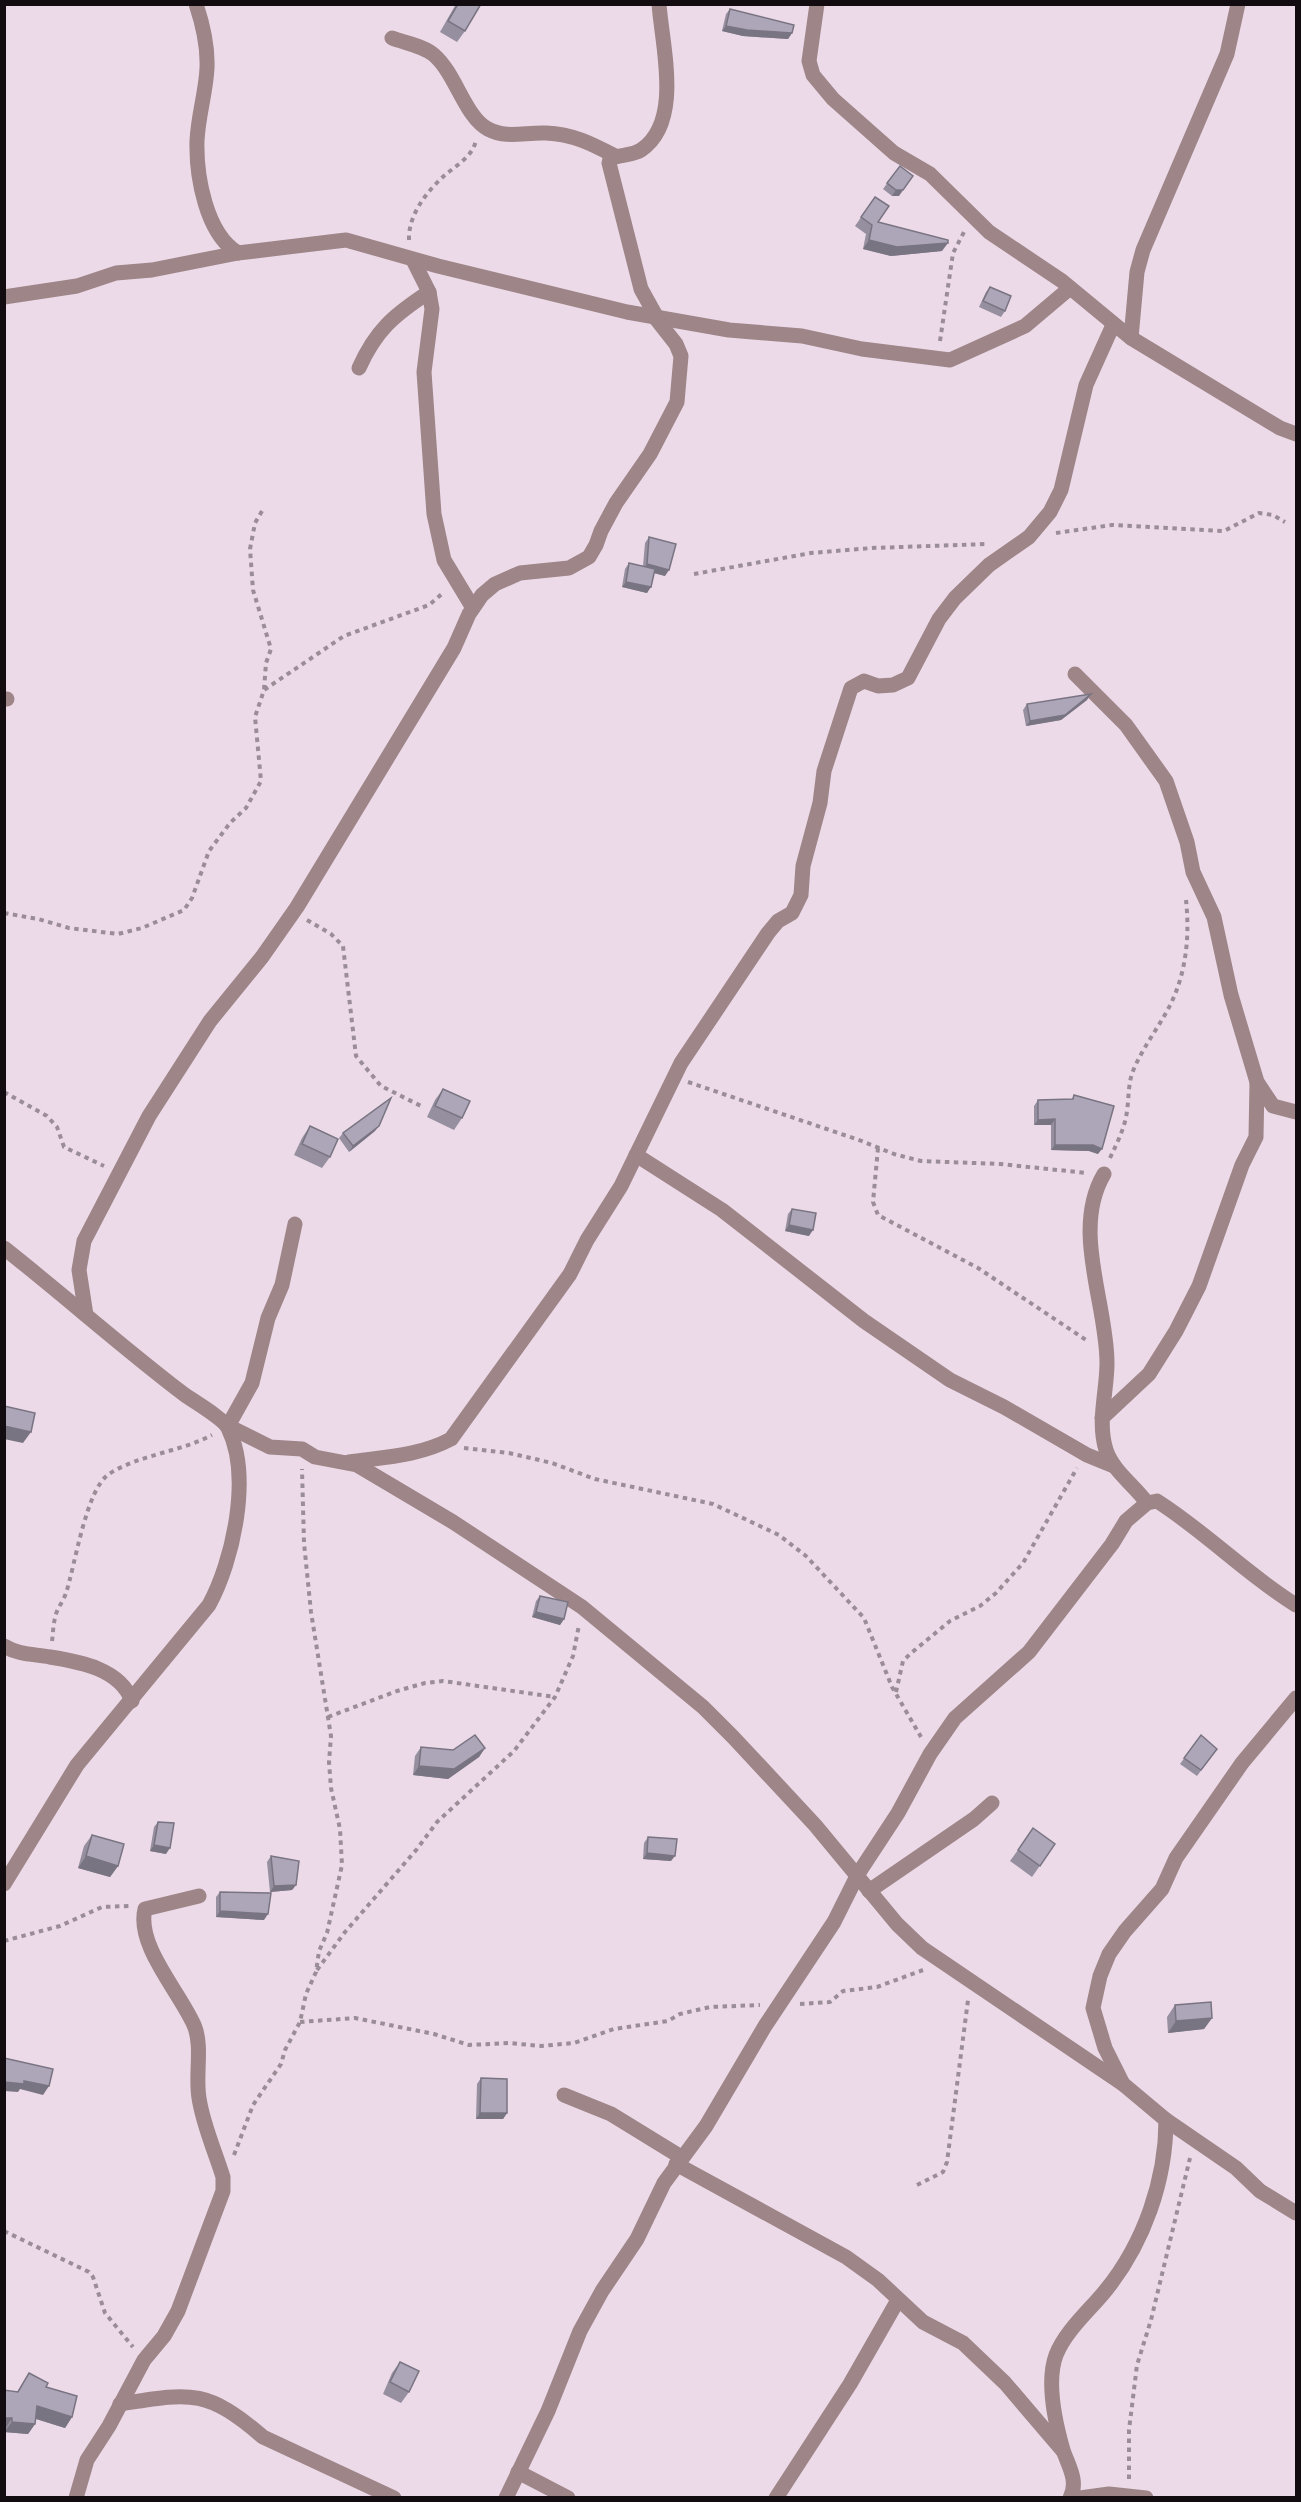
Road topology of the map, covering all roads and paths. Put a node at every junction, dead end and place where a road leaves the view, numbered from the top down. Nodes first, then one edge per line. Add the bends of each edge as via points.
1 (196, 4) edge
2 (659, 4) edge
3 (817, 4) edge
4 (1238, 4) edge
5 (392, 38) dead end
6 (480, 125) junction
7 (615, 156) junction
8 (972, 215) junction
9 (238, 253) junction
10 (410, 259) junction
11 (1070, 288) junction
12 (429, 292) junction
13 (4, 297) edge
14 (655, 316) junction
15 (1113, 325) junction
16 (1131, 338) junction
17 (936, 357) junction
18 (359, 368) dead end
19 (1296, 434) edge
20 (262, 511) dead end
21 (1285, 522) dead end
22 (1025, 540) junction
23 (694, 574) dead end
24 (456, 583) junction
25 (473, 608) junction
26 (1076, 674) dead end
27 (264, 690) junction
28 (1185, 891) dead end
29 (4, 913) edge
30 (293, 913) junction
31 (673, 1078) junction
32 (1257, 1082) junction
33 (4, 1092) edge
34 (421, 1106) dead end
35 (1296, 1112) edge
36 (878, 1149) junction
37 (636, 1155) junction
38 (118, 1173) junction
39 (1104, 1174) junction
40 (295, 1224) dead end
41 (4, 1248) edge
42 (86, 1316) junction
43 (1106, 1351) junction
44 (1102, 1418) junction
45 (228, 1426) junction
46 (440, 1445) junction
47 (302, 1449) junction
48 (1087, 1455) junction
49 (344, 1463) junction
50 (1114, 1466) junction
51 (1147, 1503) junction
52 (1296, 1605) edge
53 (582, 1607) junction
54 (4, 1646) edge
55 (51, 1657) junction
56 (896, 1692) junction
57 (555, 1697) junction
58 (1296, 1698) edge
59 (132, 1701) junction
60 (328, 1717) junction
61 (930, 1754) junction
62 (992, 1803) dead end
63 (858, 1874) junction
64 (4, 1884) edge
65 (869, 1891) junction
66 (199, 1896) dead end
67 (145, 1909) junction
68 (4, 1941) edge
69 (950, 1965) junction
70 (316, 1972) junction
71 (973, 1982) junction
72 (777, 2008) junction
73 (300, 2022) junction
74 (1123, 2084) junction
75 (564, 2095) dead end
76 (1166, 2120) junction
77 (1194, 2139) junction
78 (679, 2161) junction
79 (223, 2177) junction
80 (916, 2185) dead end
81 (1296, 2213) edge
82 (4, 2232) edge
83 (898, 2300) junction
84 (144, 2360) junction
85 (120, 2404) junction
86 (1063, 2451) junction
87 (518, 2472) junction
88 (1130, 2494) junction
89 (76, 2498) edge
90 (394, 2498) edge
91 (506, 2498) edge
92 (568, 2498) edge
93 (776, 2498) edge
94 (1070, 2498) edge
95 (1080, 2498) edge
96 (1146, 2498) edge

1 - 9 street via 207,44 197,142 204,200 216,232
2 - 7 street via 667,102 662,121 654,138 640,151
3 - 8 street via 809,61 813,75 833,99 886,146 930,174
4 - 16 street via 1224,64 1143,250
5 - 6 street via 436,56
6 - 7 street via 504,135 544,133 576,137
6 - 10 path via 475,146 443,177 412,216
7 - 14 street via 609,164 640,289
8 - 11 street
8 - 17 path via 954,254
9 - 10 street via 346,240
9 - 13 street via 116,273 56,291
10 - 12 street
10 - 14 street
11 - 15 street
11 - 17 street via 1025,326 958,358
12 - 18 street via 408,304 381,329 370,342
12 - 24 street via 432,309 424,372 429,471 438,536
14 - 17 street via 729,330 802,336 862,349
14 - 25 street via 681,356 677,402 650,454 611,512 596,545 589,556 569,568 507,577 482,595
15 - 16 street
15 - 22 street via 1086,385 1061,490 1050,512
16 - 19 street
20 - 27 path via 255,523 250,549 253,590 271,649
21 - 22 path via 1259,513 1217,532 1112,525
22 - 23 path via 811,553
22 - 31 street via 989,565 955,598 909,678 893,685 878,686 864,681 851,688 824,771 798,905 768,933
24 - 25 street
24 - 27 path via 429,605 344,636
25 - 30 street via 454,648
26 - 32 street via 1126,725 1166,781 1193,872 1214,917 1231,995
27 - 29 path via 255,717 261,781 246,808 209,851 184,910 118,934
28 - 39 path via 1189,929 1181,975 1169,1009 1134,1068 1124,1126
30 - 34 path via 316,924 343,946 356,1056 381,1086
30 - 38 street via 210,1021 161,1096
31 - 36 path via 776,1110
31 - 37 street
32 - 35 street via 1273,1106
32 - 44 street via 1256,1137 1198,1286 1149,1374
33 - 38 path via 47,1116 57,1127 64,1147
36 - 39 path via 937,1164 1000,1164
36 - 43 path via 873,1202 878,1215 978,1268
37 - 46 street via 570,1274 451,1439
37 - 48 street via 722,1210 864,1322 950,1380
38 - 42 street via 84,1241 79,1270
39 - 43 street via 1096,1187 1091,1223 1092,1264
40 - 45 street via 282,1285 268,1318 252,1383
41 - 42 street
42 - 45 street
43 - 44 street
44 - 50 street via 1106,1448
45 - 47 street via 270,1447
45 - 55 path via 196,1443 107,1475 86,1517 65,1596 55,1616
45 - 59 street via 238,1464 239,1498 229,1555 218,1588 209,1605
46 - 49 street via 411,1454
46 - 56 path via 509,1453 595,1479 713,1504 779,1535 806,1556 864,1618
47 - 49 street via 315,1457
47 - 60 path via 304,1543
48 - 50 street
48 - 56 path via 1023,1563 996,1593 950,1621 903,1661
49 - 53 street via 357,1465 453,1522
50 - 51 street
51 - 52 street via 1157,1501 1177,1514
51 - 61 street via 1126,1521 1024,1658 963,1711
53 - 57 path via 573,1656
53 - 63 street via 703,1707
54 - 55 street via 24,1654
55 - 59 street via 116,1677 127,1688
56 - 61 path
57 - 60 path via 425,1683
57 - 70 path via 514,1751 437,1822
58 - 74 street via 1242,1763 1176,1858 1162,1889 1109,1954 1093,2008 1105,2048
59 - 64 street via 77,1765
60 - 70 path via 331,1788 342,1865
61 - 63 street
62 - 65 street
63 - 65 street
63 - 72 street via 834,1922
65 - 69 street via 922,1948
66 - 67 street
67 - 68 path via 102,1907 60,1926
67 - 79 street via 142,1919 150,1947 196,2029 199,2098
69 - 71 street
69 - 72 path via 914,1972 877,1987 843,1991 830,2002
70 - 73 path
71 - 74 street
71 - 80 path via 947,2162 943,2172
72 - 73 path via 710,2007 574,2043 541,2046 469,2045 355,2018
72 - 78 street via 706,2126
73 - 79 path via 281,2064 253,2105
74 - 76 street
75 - 78 street via 611,2114
76 - 77 street
76 - 86 street via 1166,2153 1142,2231 1118,2276 1057,2353 1053,2388
77 - 81 street via 1236,2168 1260,2191
77 - 88 path via 1137,2365 1129,2430
78 - 83 street via 846,2257
78 - 87 street via 580,2331
79 - 84 street via 223,2191 188,2290 164,2336
82 - 84 path via 89,2272 105,2313
83 - 86 street via 923,2322 954,2337 979,2358 1005,2382
83 - 93 street via 850,2384
84 - 85 street
85 - 89 street via 87,2460
85 - 90 street via 177,2395 212,2402 263,2437
86 - 94 street via 1073,2479
87 - 91 street
87 - 92 street
88 - 95 street via 1092,2494
88 - 96 street

